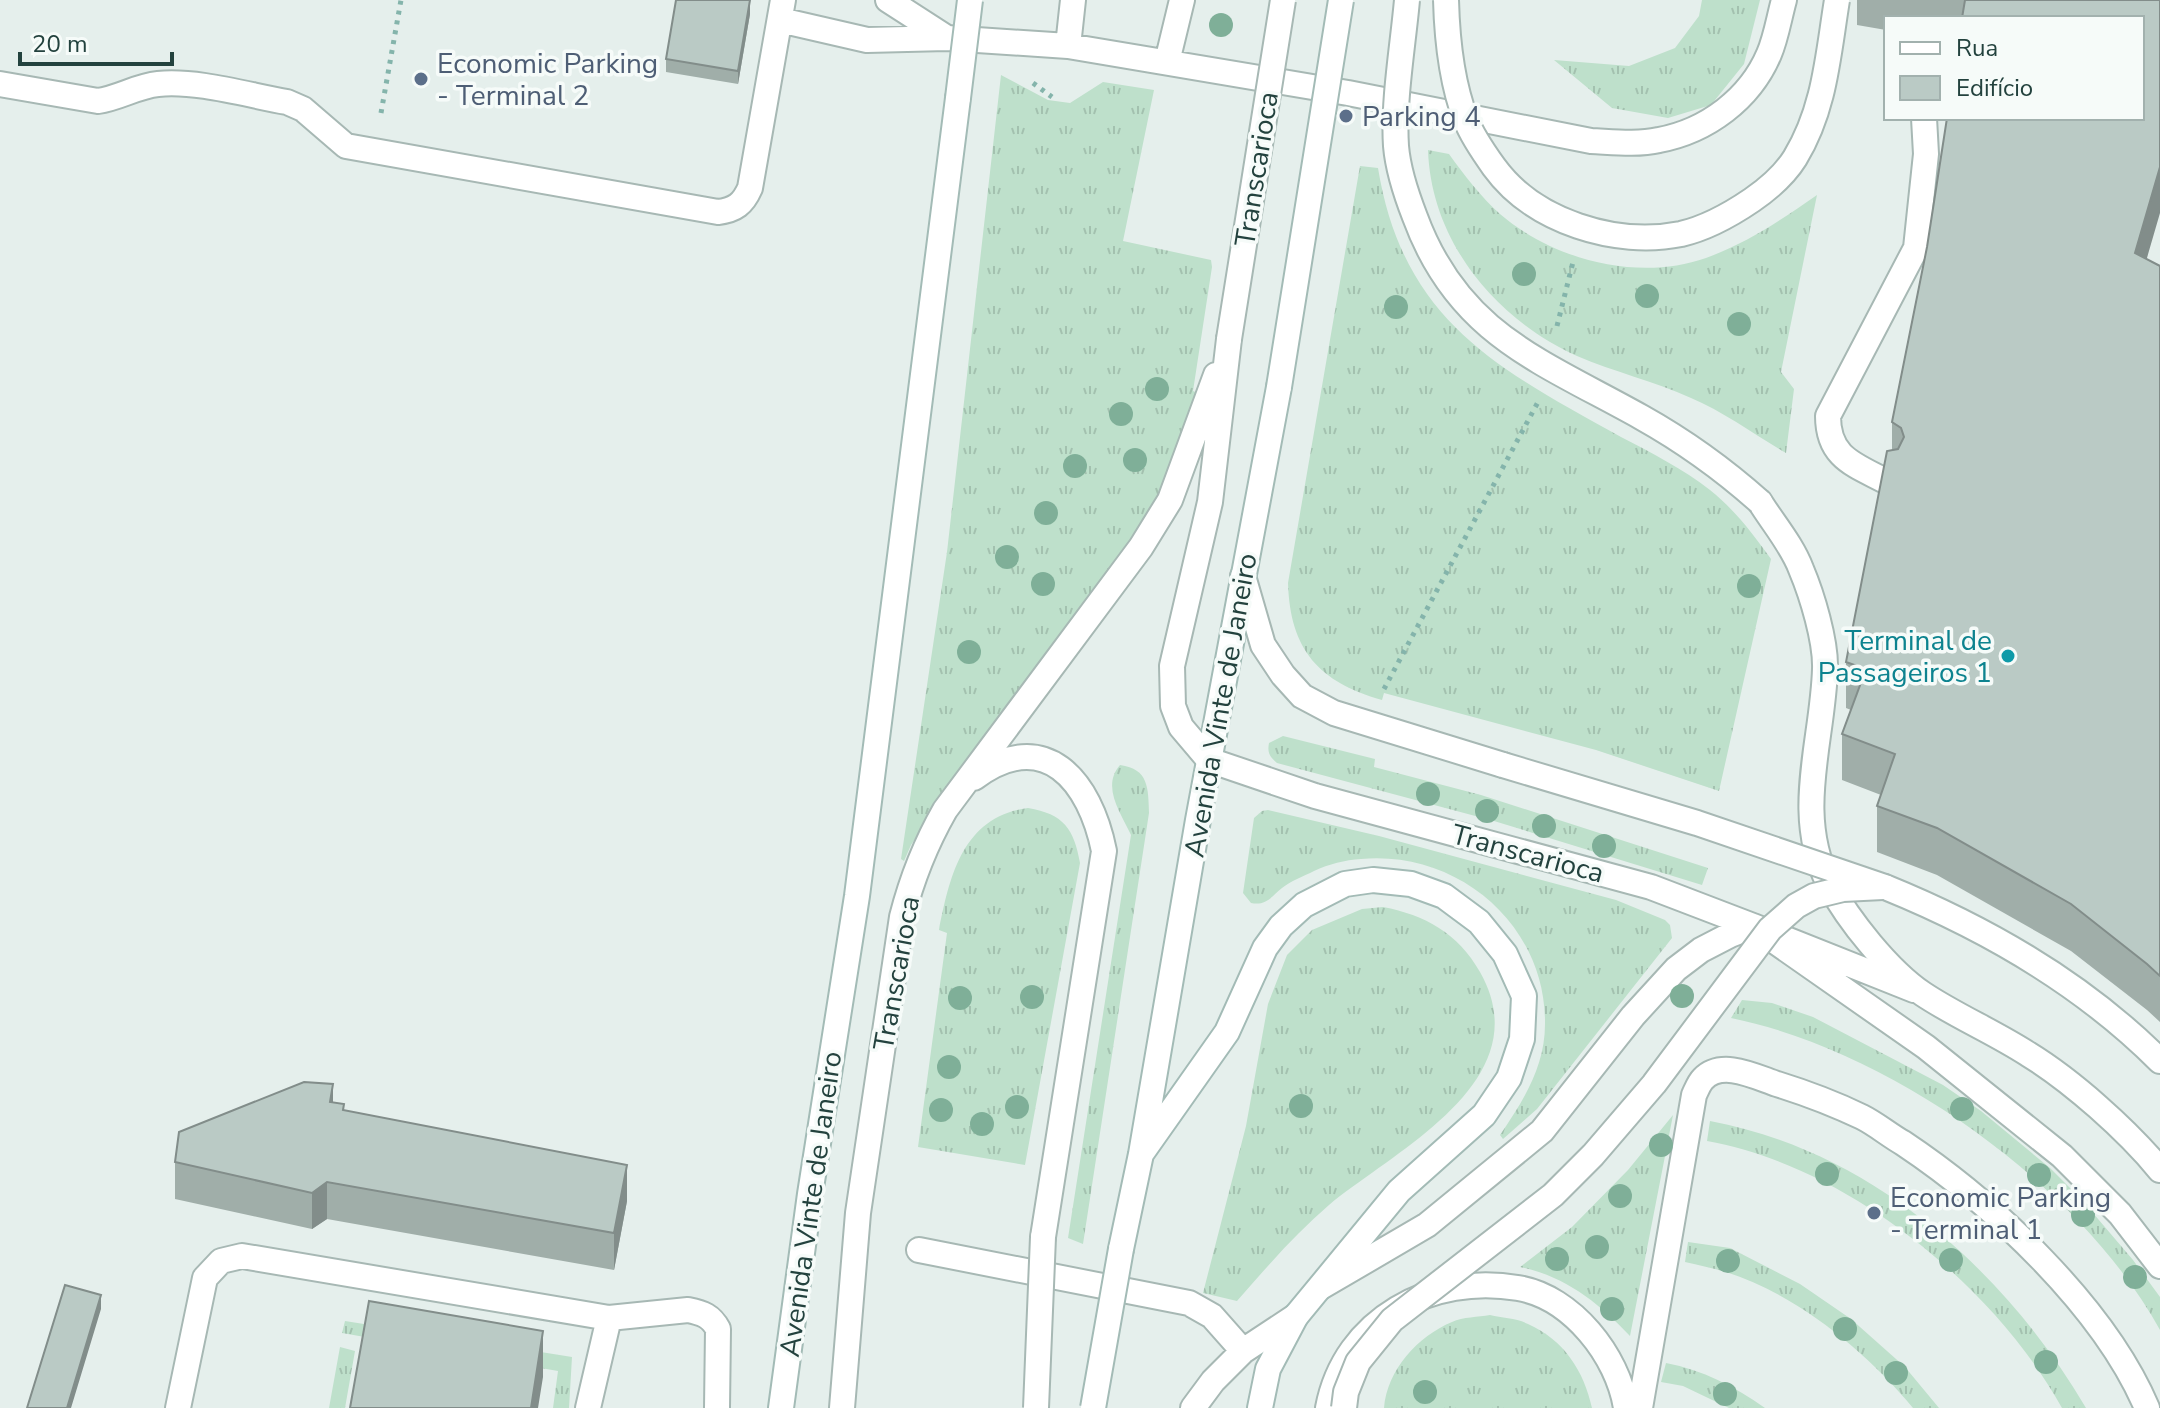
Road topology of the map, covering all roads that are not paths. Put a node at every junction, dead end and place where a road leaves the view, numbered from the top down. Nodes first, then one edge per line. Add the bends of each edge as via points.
1 (888, 0) edge
2 (970, 0) edge
3 (1073, 0) edge
4 (1182, 0) edge
5 (1283, 0) edge
6 (1341, 0) edge
7 (1407, 0) edge
8 (1446, 0) edge
9 (1784, 0) edge
10 (1837, 0) edge
11 (782, 10) edge
12 (947, 38) junction
13 (1068, 46) junction
14 (1167, 62) junction
15 (0, 84) edge
16 (1924, 120) edge
17 (1229, 339) junction
18 (1889, 483) edge
19 (1243, 576) junction
20 (1209, 760) junction
21 (962, 787) junction
22 (1885, 887) junction
23 (1753, 926) junction
24 (1920, 992) junction
25 (2160, 1061) edge
26 (1141, 1154) junction
27 (2160, 1170) edge
28 (919, 1250) dead end
29 (2160, 1266) edge
30 (1316, 1291) junction
31 (1296, 1316) junction
32 (609, 1318) junction
33 (1243, 1351) junction
34 (178, 1408) edge
35 (588, 1408) edge
36 (717, 1408) edge
37 (781, 1408) edge
38 (842, 1408) edge
39 (1036, 1408) edge
40 (1093, 1408) edge
41 (1193, 1408) edge
42 (1260, 1408) edge
43 (1328, 1408) edge
44 (1344, 1408) edge
45 (1626, 1408) edge
46 (1640, 1408) edge
47 (2147, 1408) edge

1 - 12 street
2 - 37 street, Avenida Vinte de Janeiro, bridge via 857,896
3 - 13 street
4 - 14 street
5 - 17 street, Transcarioca, bridge
6 - 19 street, Avenida Vinte de Janeiro, bridge
7 - 24 street, bridge via 1396,146 1405,192 1440,273 1513,347 1685,444 1728,472 1760,502 1801,567 1826,667 1811,774 1817,851 1828,881 1866,940
8 - 10 street, bridge via 1466,122 1496,169 1519,192 1565,221 1617,236 1648,237 1714,223 1765,191 1794,161 1823,91
9 - 14 street via 1769,53 1745,93 1710,120 1660,140 1591,141
11 - 12 street via 867,40
11 - 15 street via 750,188 738,206 718,212 346,146 287,102 175,83 153,84 98,101
12 - 13 street
13 - 14 street
16 - 18 street via 1926,154 1916,248 1828,416 1833,446 1843,458
17 - 20 street, Transcarioca via 1210,502 1171,687 1181,727
17 - 21 street, Transcarioca via 1170,500 1141,547
19 - 20 street, Avenida Vinte de Janeiro
19 - 22 street, bridge via 1263,645 1302,696 1334,713 1697,823
20 - 23 street, Transcarioca via 1315,796 1651,887
20 - 26 street, Avenida Vinte de Janeiro
21 - 38 street, Transcarioca via 925,845 902,917 858,1213
21 - 39 street, bridge via 990,766 1014,758 1036,758 1057,766 1089,799 1104,851 1043,1237
22 - 25 street via 1945,911 2023,954 2091,1001
22 - 44 street, bridge via 1814,896 1770,929 1654,1084 1593,1155 1553,1195 1392,1320 1358,1362
23 - 24 street
23 - 29 street, Transcarioca via 1983,1090 2062,1156 2120,1214
23 - 30 street via 1701,950 1676,969 1542,1131 1427,1225
24 - 27 street via 2030,1055 2097,1106
26 - 30 street via 1227,1032 1265,948 1304,905 1345,884 1373,880 1411,884 1444,896 1479,922 1505,954 1524,996 1522,1039 1509,1078 1484,1115 1399,1191
26 - 40 street, Avenida Vinte de Janeiro, bridge
28 - 33 street via 1189,1303 1212,1316
30 - 31 street
31 - 33 street
31 - 42 street via 1268,1369
32 - 34 street via 230,1257 205,1278
32 - 35 street
32 - 36 street via 688,1310 706,1314 720,1338
33 - 41 street
43 - 45 street via 1341,1366 1370,1327 1407,1301 1480,1285 1520,1288 1548,1300 1588,1329 1607,1355
46 - 47 street via 1694,1095 1703,1079 1731,1069 1864,1118 1992,1210 2105,1335

